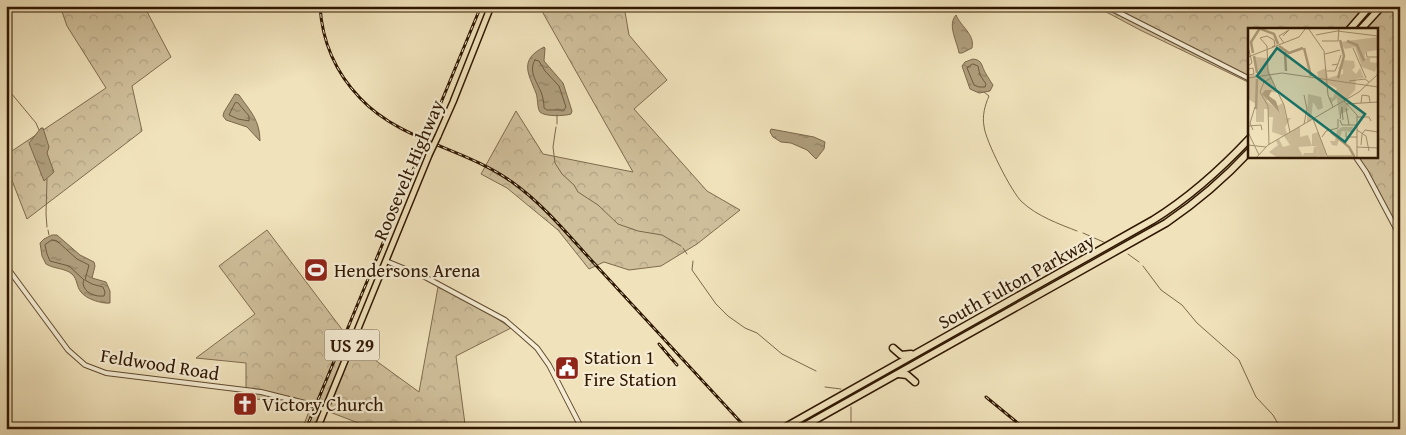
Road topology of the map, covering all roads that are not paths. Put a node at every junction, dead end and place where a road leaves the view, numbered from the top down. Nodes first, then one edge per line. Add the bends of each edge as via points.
1 (491, 6) edge
2 (1106, 6) edge
3 (1370, 6) edge
4 (1382, 6) edge
5 (1351, 28) edge
6 (1363, 28) edge
7 (1248, 78) edge
8 (1248, 140) edge
9 (1248, 154) edge
10 (1356, 158) edge
11 (1400, 236) edge
12 (386, 261) junction
13 (6, 266) edge
14 (926, 349) junction
15 (917, 362) junction
16 (881, 374) junction
17 (895, 375) junction
18 (325, 410) junction
19 (317, 429) edge
20 (582, 429) edge
21 (782, 429) edge
22 (800, 429) edge

1 - 12 main road, Roosevelt Highway / US 29, bridge
2 - 7 street
3 - 5 highway
4 - 6 highway
8 - 14 highway, South Fulton Parkway via 1209,180 1169,211
9 - 15 highway, South Fulton Parkway via 1208,192 1166,223
10 - 11 street
12 - 18 main road, Roosevelt Highway / US 29
12 - 20 street via 425,276 505,320 520,332 537,348 548,365
13 - 18 street, Feldwood Road via 68,350 96,370 261,392
14 - 16 highway, South Fulton Parkway
14 - 16 highway via 903,355 893,348 893,361
15 - 17 highway, South Fulton Parkway
15 - 17 highway via 912,371 915,382 907,374
16 - 21 highway, South Fulton Parkway
17 - 22 highway, South Fulton Parkway
18 - 19 main road, Roosevelt Highway / US 29

